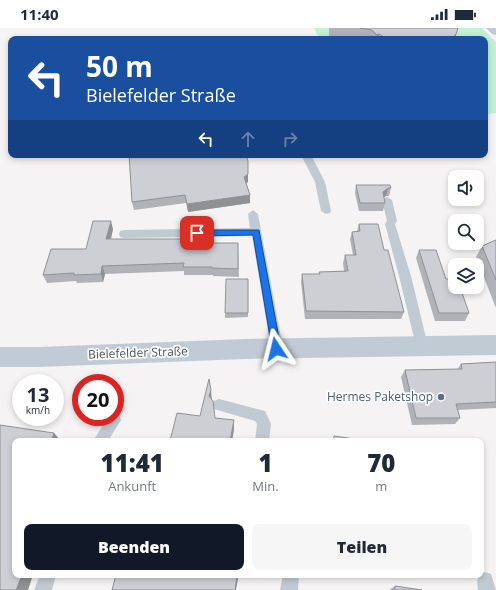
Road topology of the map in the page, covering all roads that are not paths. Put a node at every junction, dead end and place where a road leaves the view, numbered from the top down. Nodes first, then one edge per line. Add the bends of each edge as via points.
1 (492, 28) edge
2 (496, 31) edge
3 (308, 158) edge
4 (387, 200) edge
5 (326, 211) dead end
6 (253, 214) dead end
7 (256, 232) junction
8 (124, 234) dead end
9 (496, 345) edge
10 (422, 346) junction
11 (276, 349) junction
12 (0, 356) edge
13 (219, 405) dead end
14 (110, 426) edge
15 (102, 438) edge
16 (262, 438) edge
17 (47, 578) edge
18 (291, 578) edge
19 (43, 590) edge
20 (289, 590) edge

1 - 2 street
3 - 5 lane via 320,182
4 - 10 lane via 392,221 390,224
6 - 7 lane
7 - 8 lane
7 - 11 lane
9 - 10 main road, Bielefelder Straße
10 - 11 main road, Bielefelder Straße
11 - 12 main road, Bielefelder Straße
13 - 16 lane via 260,416 264,424
14 - 15 lane
17 - 19 lane
18 - 20 lane

